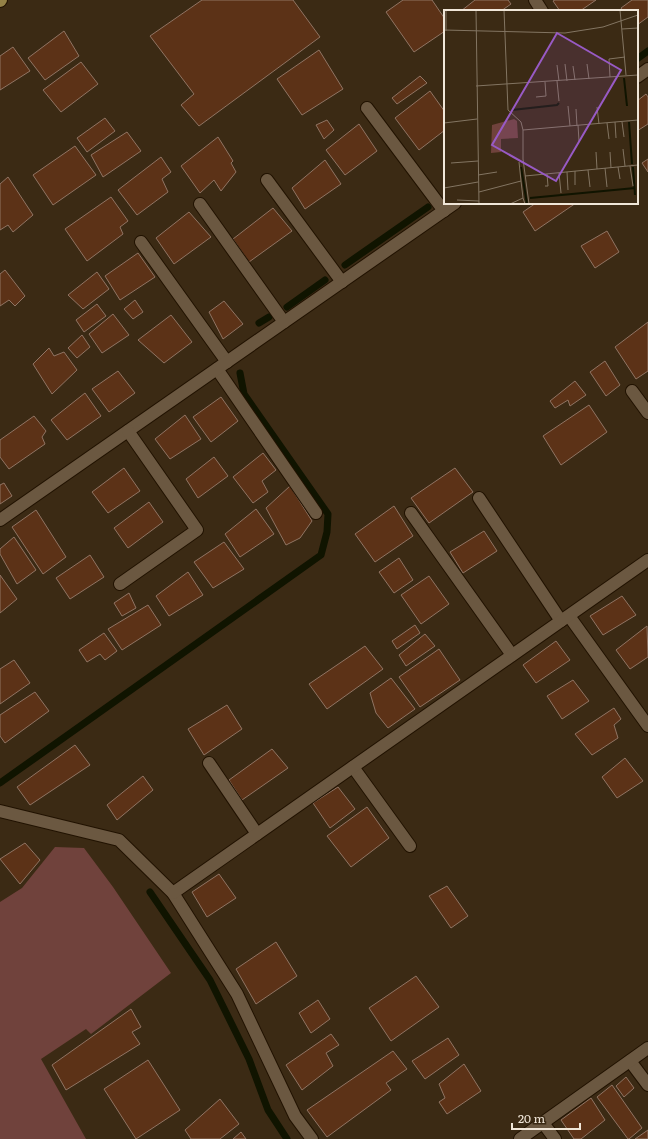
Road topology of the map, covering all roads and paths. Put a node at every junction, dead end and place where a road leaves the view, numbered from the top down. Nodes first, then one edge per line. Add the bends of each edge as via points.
1 (535, 0) edge
2 (541, 10) edge
3 (648, 69) edge
4 (638, 76) edge
5 (367, 108) dead end
6 (267, 180) dead end
7 (200, 204) dead end
8 (454, 204) edge
9 (444, 211) junction
10 (141, 242) dead end
11 (342, 282) junction
12 (284, 322) junction
13 (227, 362) junction
14 (217, 369) junction
15 (632, 391) dead end
16 (648, 413) edge
17 (128, 431) junction
18 (479, 498) dead end
19 (316, 513) dead end
20 (411, 513) dead end
21 (0, 520) edge
22 (648, 560) edge
23 (120, 584) dead end
24 (565, 618) junction
25 (512, 655) junction
26 (648, 726) edge
27 (209, 762) dead end
28 (353, 767) junction
29 (0, 812) edge
30 (257, 834) junction
31 (410, 846) dead end
32 (173, 893) junction
33 (648, 1048) edge
34 (630, 1061) junction
35 (648, 1085) edge
36 (543, 1122) junction
37 (312, 1139) edge
38 (520, 1139) edge
39 (555, 1139) edge

1 - 2 street
3 - 4 street
5 - 9 street
6 - 11 street
7 - 12 street
8 - 9 street
9 - 11 street
10 - 13 street
11 - 12 street
12 - 13 street
13 - 14 street
14 - 17 street
14 - 19 street
15 - 16 street
17 - 21 street
17 - 23 street via 197,530
18 - 24 street
20 - 25 street
22 - 24 street
24 - 25 street
24 - 26 street
25 - 28 street
27 - 30 street
28 - 30 street
28 - 31 street
29 - 32 street via 119,840
30 - 32 street
32 - 37 street via 237,994 295,1116
33 - 34 street
34 - 35 street
34 - 36 street
36 - 38 street
36 - 39 street

